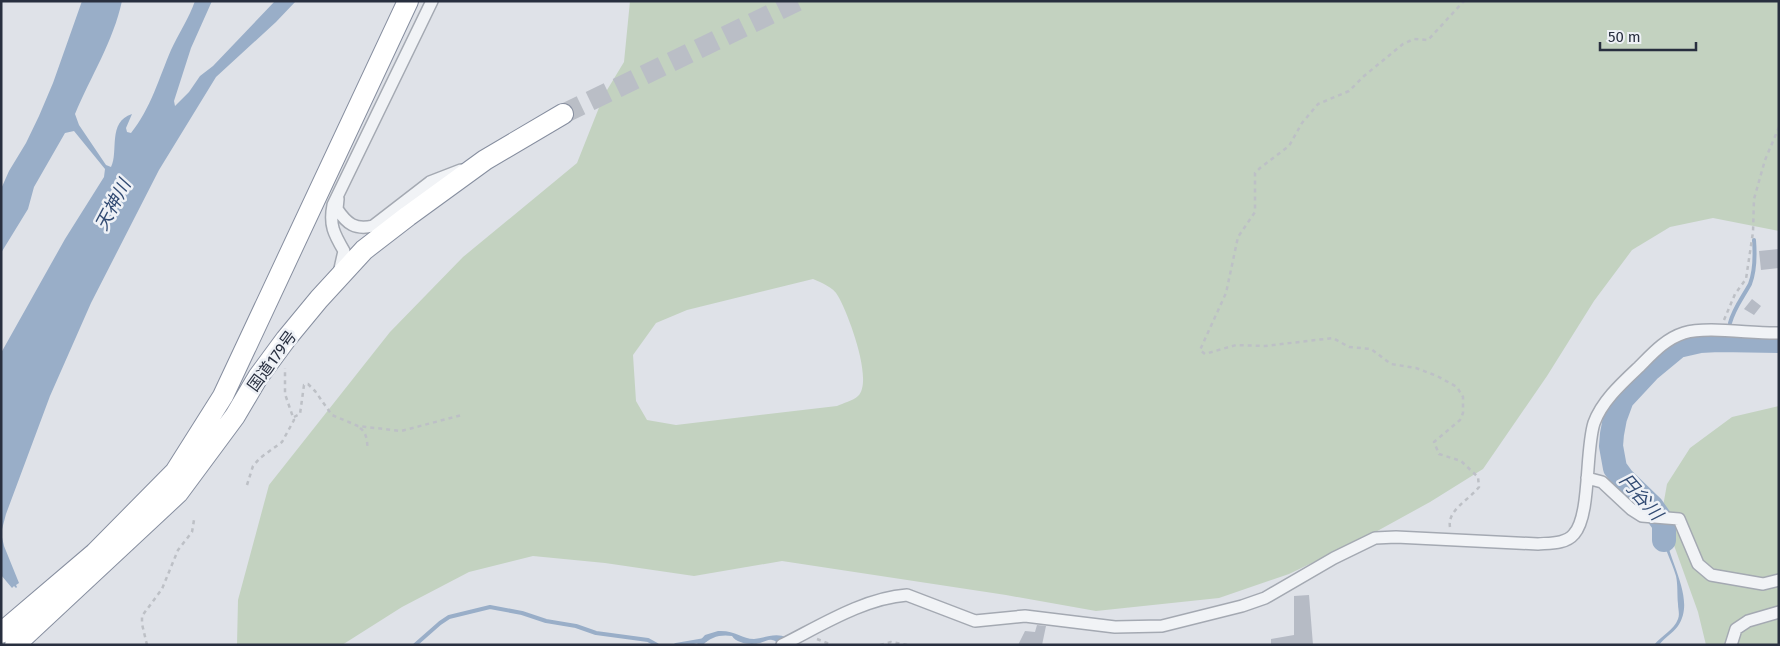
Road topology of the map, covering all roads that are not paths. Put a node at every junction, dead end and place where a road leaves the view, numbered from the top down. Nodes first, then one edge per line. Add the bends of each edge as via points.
1 (408, 1) edge
2 (432, 1) edge
3 (563, 114) tunnel mouth
4 (485, 160) junction
5 (340, 190) junction
6 (338, 277) junction
7 (1779, 332) edge
8 (1587, 478) junction
9 (1779, 580) edge
10 (1779, 612) edge
11 (1, 633) edge
12 (15, 645) edge
13 (782, 645) edge
14 (1731, 645) edge

1 - 11 highway, 国道179号 via 223,396 175,472 95,552
2 - 5 street
3 - 4 highway, 国道179号
4 - 5 street via 430,182 373,226 362,228 341,216 337,209
4 - 6 highway, 国道179号 via 364,250
5 - 6 street via 331,218 333,233 344,251
6 - 12 highway, 国道179号 via 264,369 235,416 178,493
7 - 8 street via 1686,332 1664,344 1601,408 1590,437
8 - 9 street via 1602,482 1642,516 1679,519 1698,564 1711,574 1763,584
8 - 13 street via 1580,525 1568,539 1538,544 1375,538 1265,598 1162,626 1115,627 1025,616 974,621 906,595 886,597 863,605
10 - 14 street via 1748,621 1736,630

